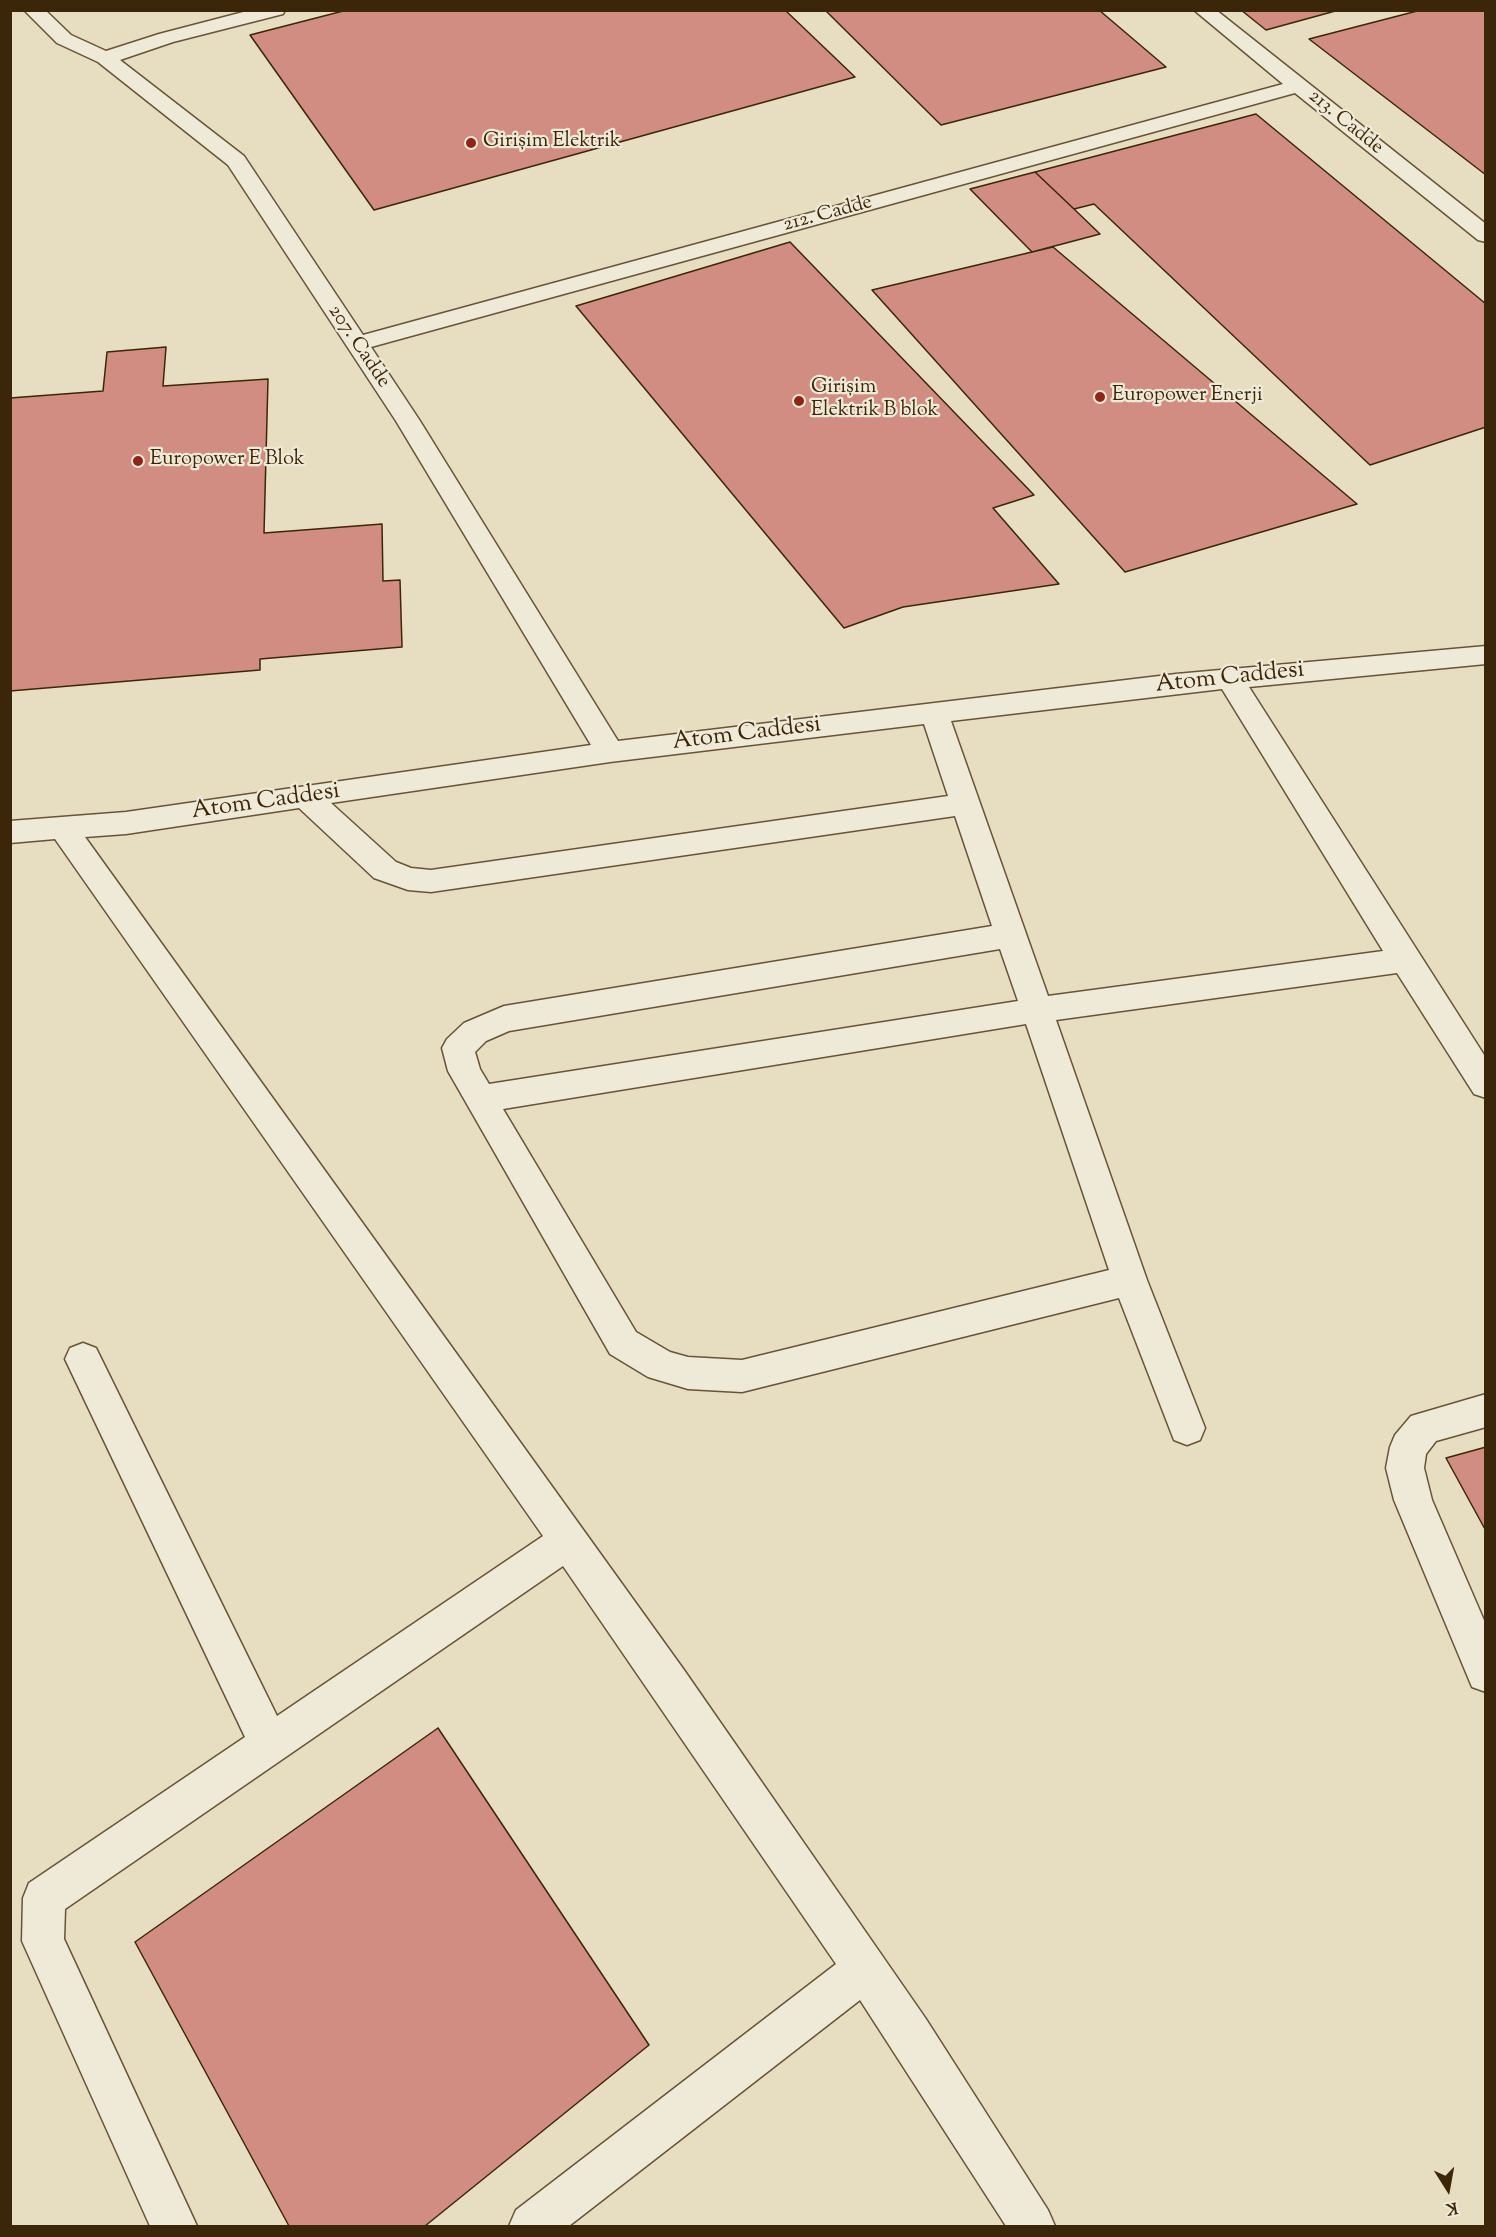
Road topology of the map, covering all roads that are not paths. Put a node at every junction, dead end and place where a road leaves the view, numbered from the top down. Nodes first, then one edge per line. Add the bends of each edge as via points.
1 (33, 10) edge
2 (276, 10) edge
3 (1203, 10) edge
4 (105, 58) junction
5 (1299, 86) junction
6 (1485, 235) edge
7 (357, 344) junction
8 (1485, 655) edge
9 (1230, 679) junction
10 (934, 713) junction
11 (610, 752) junction
12 (304, 797) junction
13 (966, 804) junction
14 (63, 828) junction
15 (10, 832) edge
16 (1012, 935) junction
17 (1405, 960) junction
18 (1037, 1010) junction
19 (1485, 1085) edge
20 (481, 1099) junction
21 (1130, 1280) junction
22 (83, 1359) dead end
23 (1485, 1410) edge
24 (1187, 1428) dead end
25 (569, 1540) junction
26 (1485, 1672) edge
27 (269, 1744) junction
28 (866, 1969) junction
29 (174, 2226) edge
30 (532, 2226) edge
31 (1032, 2226) edge

1 - 4 street, 207. Cadde via 64,39
2 - 4 street
3 - 5 street, 213. Cadde
4 - 7 street, 207. Cadde via 236,161
5 - 6 street, 213. Cadde
5 - 7 street, 212. Cadde
7 - 11 street, 207. Cadde
8 - 9 street, Atom Caddesi
9 - 10 street, Atom Caddesi
9 - 17 street
10 - 11 street, Atom Caddesi
10 - 13 street
11 - 12 street, Atom Caddesi
12 - 13 street via 386,870 408,879 431,881
12 - 14 street, Atom Caddesi via 126,823
13 - 16 street
14 - 15 street, Atom Caddesi
14 - 25 street
16 - 18 street
16 - 20 street via 504,1019 474,1032 458,1048 464,1071
17 - 18 street
17 - 19 street
18 - 20 street
18 - 21 street
20 - 21 street via 623,1342 661,1366 688,1373 742,1376
21 - 24 street
22 - 27 street
23 - 26 street via 1424,1428 1408,1447 1405,1468 1413,1500
25 - 27 street
25 - 28 street
27 - 29 street via 44,1898 43,1941
28 - 30 street
28 - 31 street

